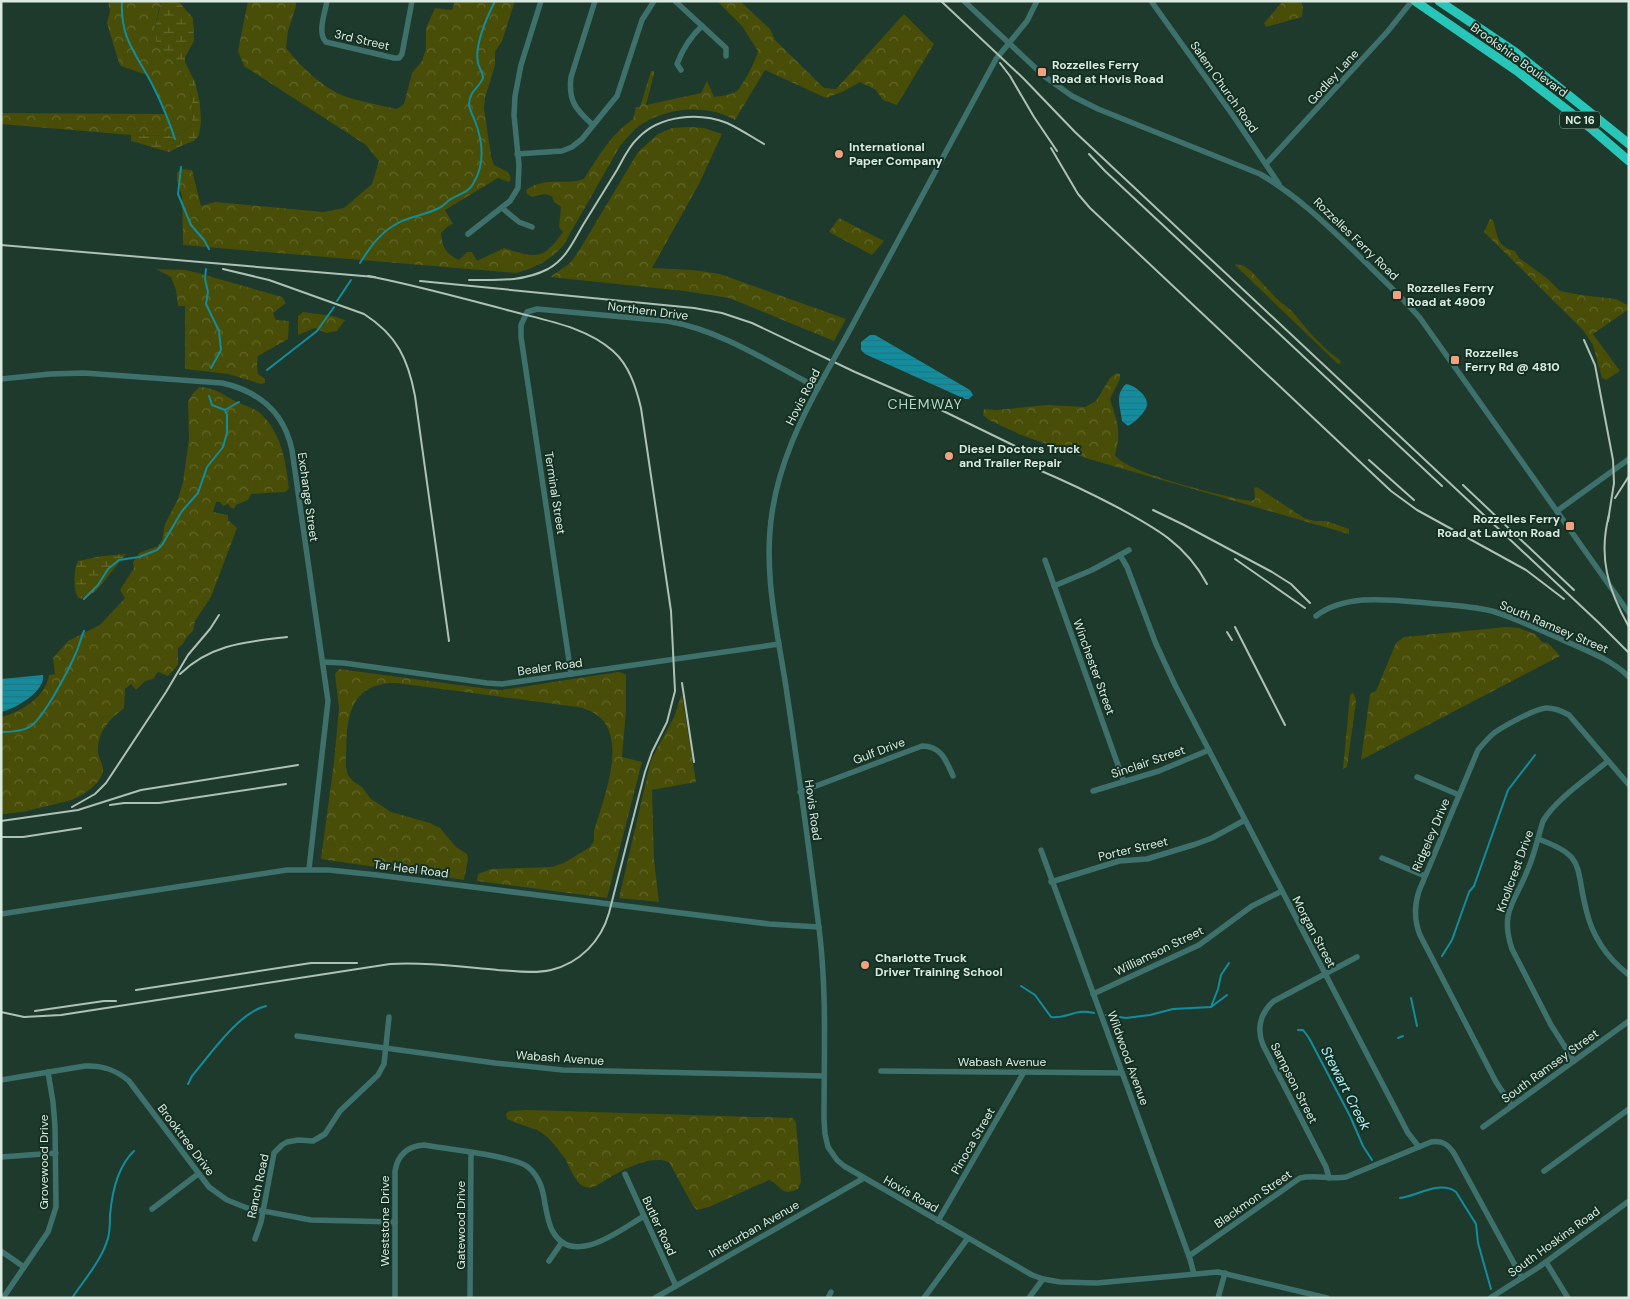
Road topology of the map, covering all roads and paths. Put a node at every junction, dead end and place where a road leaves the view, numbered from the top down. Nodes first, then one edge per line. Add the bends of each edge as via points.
1 (327, 1) edge
2 (412, 1) edge
3 (541, 1) edge
4 (595, 1) edge
5 (654, 1) edge
6 (675, 1) edge
7 (964, 1) edge
8 (1037, 1) edge
9 (1151, 1) edge
10 (1414, 1) edge
11 (1439, 1) edge
12 (702, 26) junction
13 (1008, 43) junction
14 (1515, 52) junction
15 (726, 56) dead end
16 (1506, 63) junction
17 (681, 70) dead end
18 (593, 125) junction
19 (1629, 144) edge
20 (517, 154) junction
21 (1629, 161) edge
22 (1266, 164) junction
23 (1280, 185) junction
24 (502, 208) junction
25 (532, 227) dead end
26 (468, 234) dead end
27 (524, 315) joint
28 (1, 379) edge
29 (818, 388) junction
30 (1629, 459) edge
31 (1557, 511) junction
32 (1128, 550) dead end
33 (1120, 555) junction
34 (1045, 560) dead end
35 (1054, 586) junction
36 (1629, 613) edge
37 (1317, 615) dead end
38 (779, 644) junction
39 (323, 662) junction
40 (571, 674) junction
41 (1629, 677) edge
42 (1209, 750) junction
43 (1608, 761) junction
44 (953, 776) dead end
45 (1417, 777) dead end
46 (1124, 782) junction
47 (1629, 785) edge
48 (1093, 791) dead end
49 (800, 792) junction
50 (1459, 795) junction
51 (1245, 820) junction
52 (1538, 839) junction
53 (1041, 850) dead end
54 (1382, 858) dead end
55 (309, 869) junction
56 (1425, 876) junction
57 (1052, 882) junction
58 (1282, 891) junction
59 (1, 914) edge
60 (819, 927) junction
61 (1357, 957) dead end
62 (1325, 974) junction
63 (1629, 975) edge
64 (1093, 994) junction
65 (389, 1017) dead end
66 (1629, 1021) edge
67 (297, 1036) dead end
68 (386, 1048) junction
69 (1574, 1061) junction
70 (881, 1071) dead end
71 (48, 1072) junction
72 (1024, 1072) junction
73 (1122, 1074) junction
74 (824, 1076) junction
75 (1, 1080) edge
76 (1512, 1106) junction
77 (1629, 1109) edge
78 (1483, 1127) dead end
79 (1419, 1148) junction
80 (56, 1153) junction
81 (471, 1153) junction
82 (1, 1157) edge
83 (1544, 1171) dead end
84 (198, 1174) junction
85 (625, 1174) dead end
86 (864, 1178) junction
87 (1329, 1178) junction
88 (1629, 1200) edge
89 (152, 1209) dead end
90 (263, 1211) junction
91 (644, 1216) junction
92 (938, 1221) junction
93 (395, 1222) junction
94 (968, 1238) junction
95 (255, 1239) dead end
96 (562, 1242) junction
97 (1, 1251) edge
98 (1189, 1256) junction
99 (549, 1261) dead end
100 (1546, 1262) junction
101 (24, 1267) junction
102 (1225, 1273) junction
103 (1194, 1274) junction
104 (1522, 1278) junction
105 (1043, 1279) junction
106 (676, 1286) junction
107 (3, 1298) edge
108 (395, 1298) edge
109 (470, 1298) edge
110 (655, 1298) edge
111 (924, 1298) edge
112 (1029, 1298) edge
113 (1218, 1298) edge
114 (1327, 1298) edge
115 (1490, 1298) edge
116 (1568, 1298) edge

1 - 2 street, 3rd Street via 322,38 329,43 399,58
3 - 20 street via 515,96
4 - 18 street via 570,87 577,111
5 - 18 street via 642,20 617,96
6 - 12 street
7 - 13 street, Rozzelles Ferry Road
8 - 13 street, Hovis Road via 1027,21
9 - 22 street, Salem Church Road
10 - 16 highway, Brookshire Boulevard / NC 16
10 - 22 street, Godley Lane
11 - 14 highway, Brookshire Boulevard / NC 16
12 - 15 street via 726,48
12 - 17 street via 683,49 677,64
13 - 23 street, Rozzelles Ferry Road via 1044,76 1080,100
13 - 29 street, Hovis Road, bridge via 978,91
14 - 16 highway
14 - 19 highway, Brookshire Boulevard / NC 16
16 - 21 highway, Brookshire Boulevard / NC 16
18 - 20 street via 582,139 562,151
20 - 24 street via 518,188
22 - 23 street, Salem Church Road
23 - 31 street, Rozzelles Ferry Road via 1318,216 1420,318
24 - 25 street via 519,222
24 - 26 street
27 - 29 street, Northern Drive via 537,309 667,320 722,338
27 - 40 street, Terminal Street via 520,325 521,337
28 - 39 street, Exchange Street via 84,372 204,381 234,386 256,395 281,421 290,440
29 - 38 street, Hovis Road via 785,459 772,514 770,581
30 - 31 street
31 - 36 street, Rozzelles Ferry Road
32 - 33 street
33 - 35 street
33 - 42 street, Morgan Street via 1164,664
34 - 35 street, Winchester Street
35 - 46 street, Winchester Street
37 - 41 street, South Ramsey Street via 1332,606 1376,600 1474,608 1534,627 1609,662
38 - 40 street, Bealer Road
38 - 49 street, Hovis Road
39 - 40 street, Bealer Road via 344,662 502,684
39 - 55 street, Exchange Street via 328,714
42 - 46 street, Sinclair Street
42 - 51 street, Morgan Street
43 - 47 street, Ridgeley Drive
43 - 50 street, Ridgeley Drive via 1569,715 1544,708 1487,739 1478,750
43 - 52 street, Knollcrest Drive via 1549,811
44 - 49 street, Gulf Drive via 941,753 922,746
45 - 50 street
46 - 48 street, Sinclair Street
49 - 60 street, Hovis Road
50 - 56 street, Ridgeley Drive
51 - 57 street, Porter Street via 1196,844 1147,859 1120,861
51 - 58 street, Morgan Street
52 - 63 street via 1559,847 1574,862 1580,874 1585,908 1598,941
52 - 69 street, Knollcrest Drive via 1529,869 1511,904 1507,921 1509,939 1551,1025
53 - 57 street, Wildwood Avenue
54 - 56 street
55 - 59 street, Tar Heel Road
55 - 60 street, Tar Heel Road via 769,924
56 - 76 street, Ridgeley Drive via 1415,906 1418,930 1492,1074
57 - 64 street, Wildwood Avenue
58 - 62 street, Morgan Street
58 - 64 street, Williamson Street via 1252,906 1199,944
60 - 74 street, Hovis Road via 824,985
61 - 62 street, Sampson Street
62 - 79 street, Morgan Street via 1408,1133
62 - 87 street, Sampson Street via 1274,1000 1262,1016 1259,1030 1262,1044
64 - 73 street, Wildwood Avenue
65 - 68 street, Ranch Road
66 - 69 street, South Ramsey Street
67 - 68 street, Wabash Avenue
68 - 74 street, Wabash Avenue via 563,1070
68 - 90 street, Ranch Road via 383,1068 340,1111 325,1134 311,1141 287,1142 276,1150
69 - 76 street, South Ramsey Street
70 - 72 street, Wabash Avenue
71 - 75 street, Brooktree Drive
71 - 80 street, Grovewood Drive
71 - 84 street, Brooktree Drive via 94,1065 120,1074 129,1081
72 - 73 street, Wabash Avenue
72 - 92 street, Pinoca Street
73 - 98 street, Wildwood Avenue
74 - 86 street, Hovis Road via 828,1147 837,1160
76 - 78 street, South Ramsey Street
77 - 83 street
79 - 87 street, Blackmon Street via 1346,1177
79 - 104 street via 1436,1141 1450,1147
80 - 82 street
80 - 101 street, Grovewood Drive via 57,1202 54,1217 48,1232
81 - 93 street, Weststone Drive via 424,1145 414,1146 402,1154 395,1171
81 - 96 street, Weststone Drive via 529,1167 543,1190 549,1224
81 - 109 street, Gatewood Drive
84 - 89 street
84 - 90 street, Brooktree Drive via 227,1200
85 - 91 street, Butler Road
86 - 92 street, Hovis Road
86 - 106 street, Interurban Avenue
87 - 98 street, Blackmon Street via 1312,1176 1297,1180
88 - 100 street, South Hoskins Road
90 - 93 street, Brooktree Drive via 319,1220
90 - 95 street, Ranch Road
91 - 96 street via 589,1246 575,1248
91 - 106 street, Butler Road
92 - 94 street, Hovis Road
93 - 108 street, Weststone Drive
94 - 105 street, Hovis Road
94 - 111 street
96 - 99 street
97 - 101 street
98 - 103 street, Wildwood Avenue
100 - 104 street, South Hoskins Road
100 - 116 street
101 - 107 street, Grovewood Drive
102 - 103 street, Hovis Road
102 - 113 street
102 - 114 street, Hovis Road
103 - 105 street, Hovis Road via 1103,1283
104 - 115 street, South Hoskins Road
105 - 112 street
106 - 110 street, Interurban Avenue

